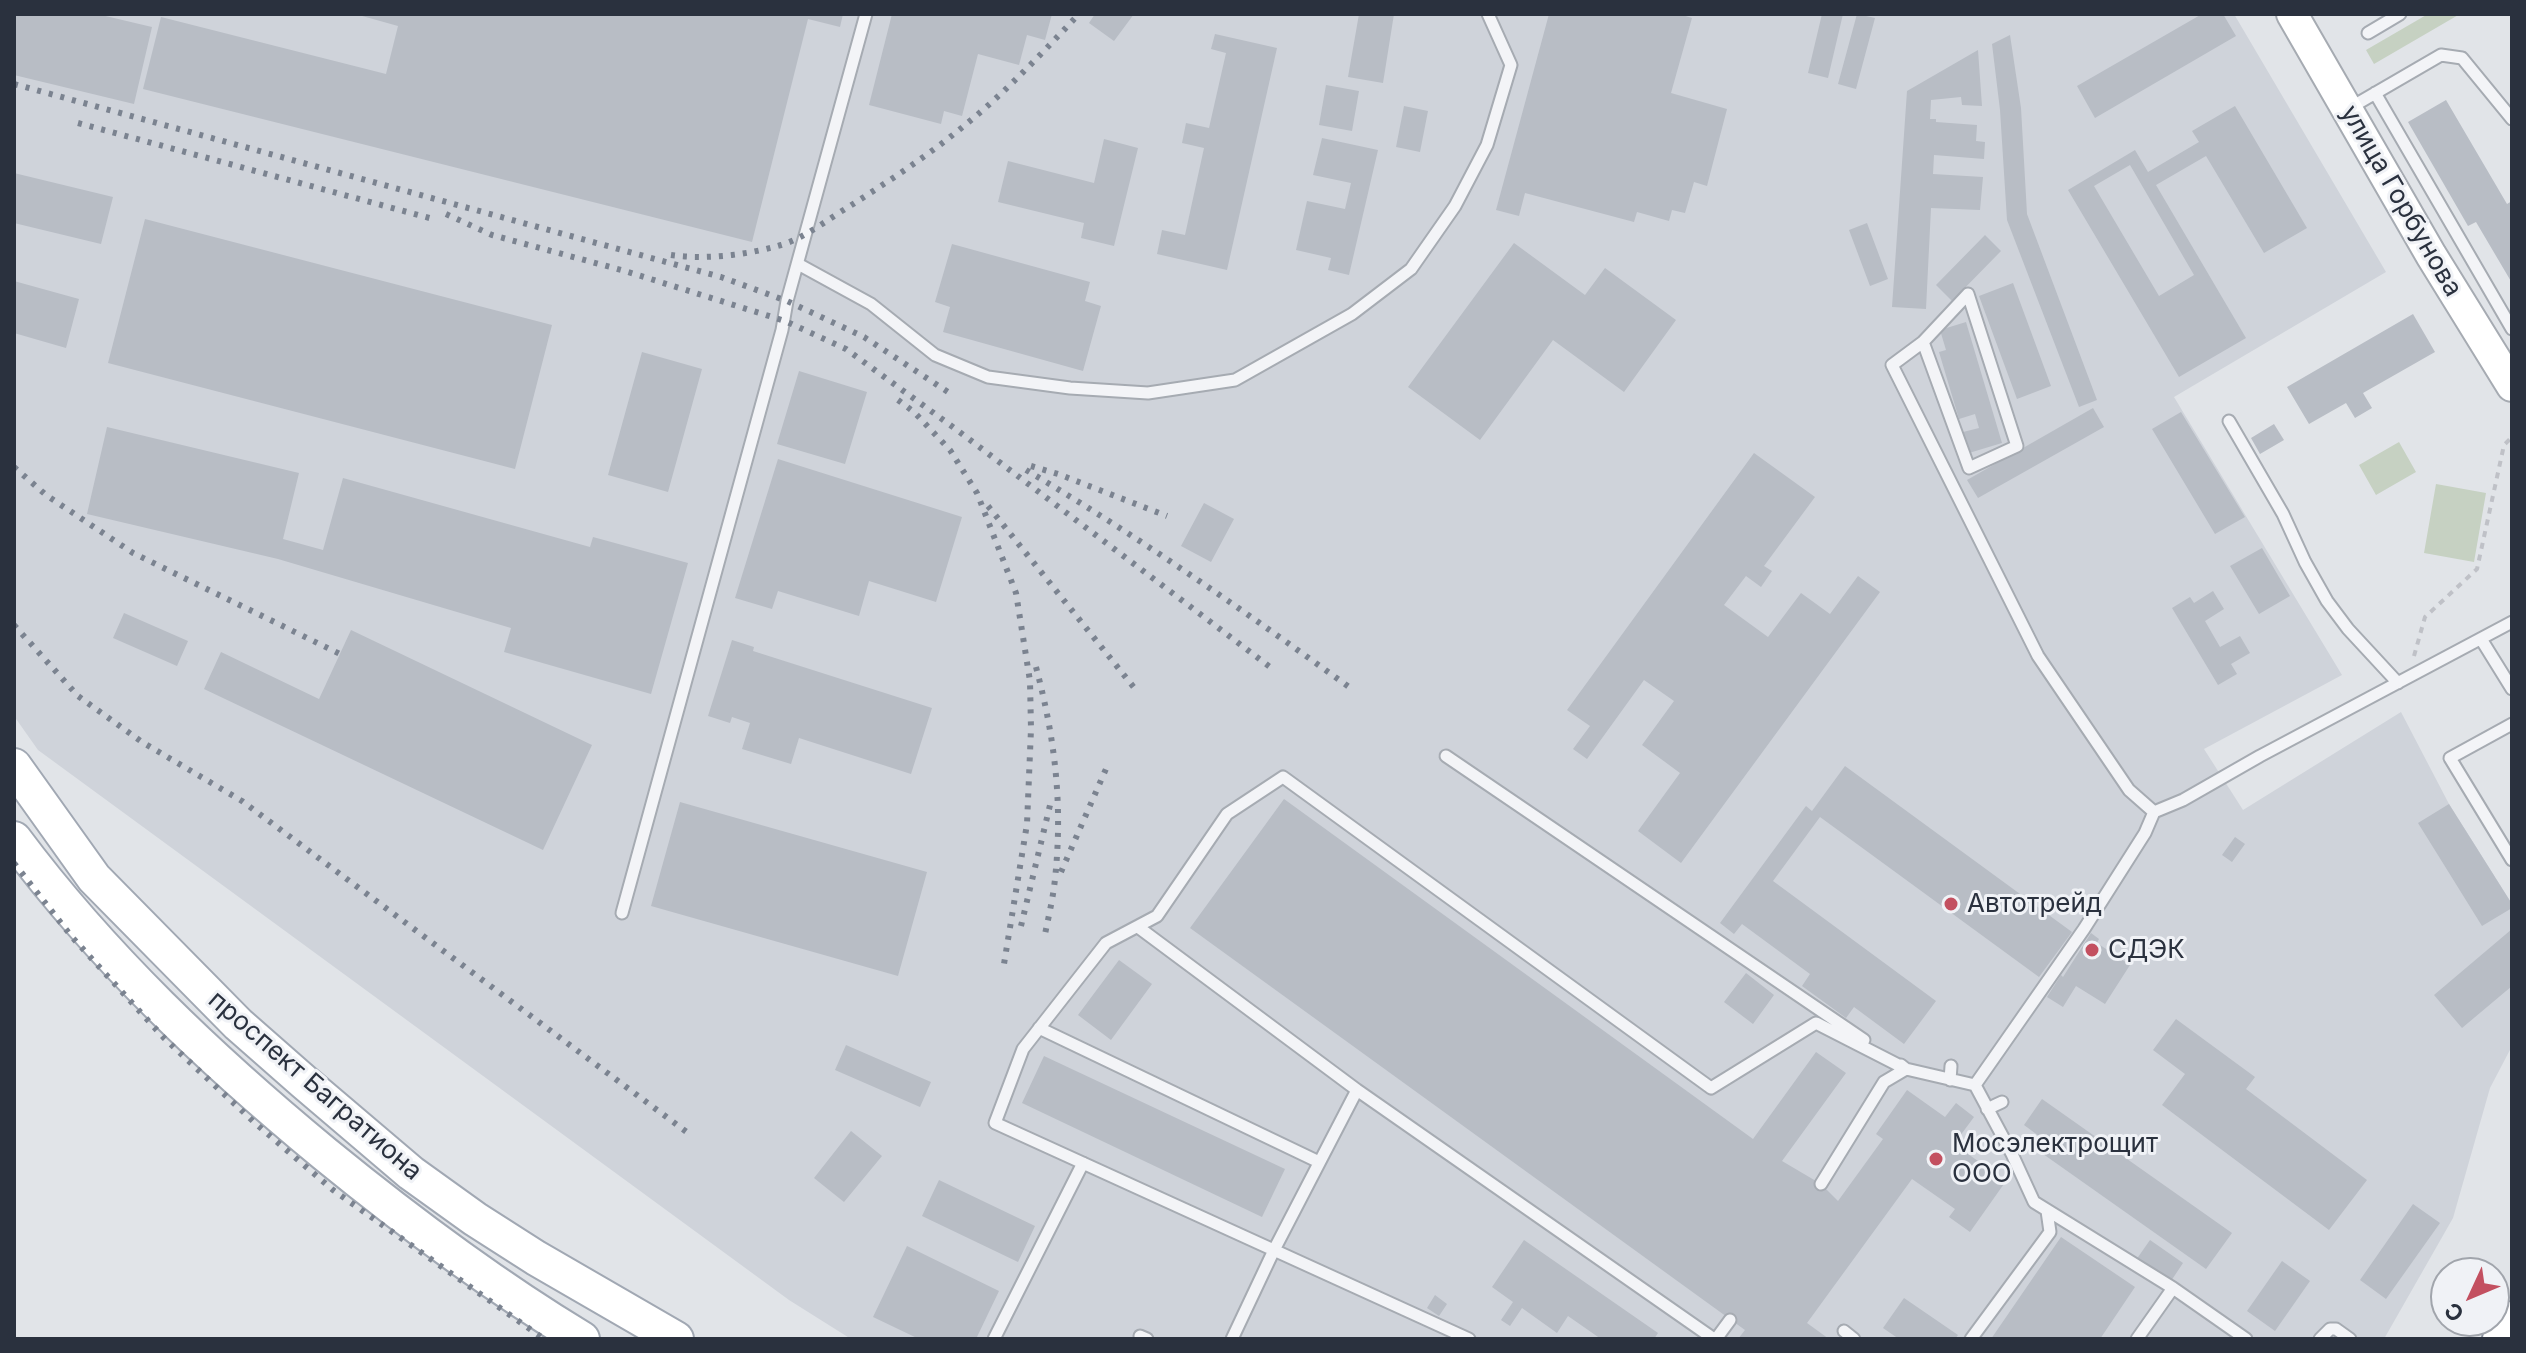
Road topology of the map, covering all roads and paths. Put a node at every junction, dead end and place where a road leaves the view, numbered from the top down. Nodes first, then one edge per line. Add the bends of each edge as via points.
1 (866, 14) edge
2 (1488, 14) edge
3 (2292, 14) edge
4 (2400, 14) edge
5 (2368, 33) dead end
6 (2375, 93) junction
7 (2347, 109) junction
8 (2512, 119) edge
9 (798, 264) junction
10 (2512, 329) edge
11 (1923, 342) junction
12 (2512, 386) edge
13 (2229, 421) dead end
14 (2512, 437) edge
15 (2512, 622) edge
16 (2481, 639) junction
17 (2412, 662) dead end
18 (2398, 683) junction
19 (2512, 689) edge
20 (2512, 724) edge
21 (1446, 756) dead end
22 (14, 766) edge
23 (2154, 812) junction
24 (14, 839) edge
25 (2512, 860) edge
26 (622, 913) dead end
27 (1138, 927) junction
28 (1039, 1028) junction
29 (1951, 1066) dead end
30 (1906, 1069) junction
31 (1950, 1080) junction
32 (1975, 1085) junction
33 (1357, 1090) junction
34 (2002, 1102) dead end
35 (1987, 1109) junction
36 (1319, 1162) junction
37 (1083, 1163) junction
38 (1821, 1184) dead end
39 (2047, 1211) junction
40 (1274, 1250) junction
41 (2173, 1288) junction
42 (2512, 1298) edge
43 (1730, 1320) dead end
44 (2512, 1322) edge
45 (582, 1339) edge
46 (676, 1339) edge
47 (994, 1339) edge
48 (1232, 1339) edge
49 (1469, 1339) edge
50 (1715, 1339) edge
51 (1971, 1339) edge
52 (2137, 1339) edge
53 (2246, 1339) edge
54 (2320, 1339) edge
55 (2350, 1339) edge
56 (2502, 1339) edge

1 - 9 lane
2 - 9 lane via 1511,65 1487,145 1455,206 1411,269 1352,314 1235,380 1148,393 988,377 935,355 871,304
3 - 7 street, улица Горбунова
4 - 5 lane
6 - 7 lane
6 - 8 lane via 2441,55 2462,58
6 - 10 lane
7 - 12 street, улица Горбунова
9 - 26 lane
11 - 11 lane via 1968,294 2017,446 1969,468
11 - 23 lane via 1892,365 2038,656 2129,790
13 - 18 lane via 2327,601
14 - 17 path via 2504,445 2477,569 2425,617
15 - 16 lane
16 - 18 lane
16 - 19 lane
18 - 23 lane
20 - 25 lane via 2450,758
21 - 30 lane
22 - 46 main road, проспект Багратиона via 94,878 238,1024 304,1082 411,1173 475,1219
23 - 32 lane via 2084,929
24 - 45 main road, проспект Багратиона via 168,1015 276,1113 469,1266
27 - 28 lane via 1106,943
27 - 30 lane via 1157,916 1227,814 1283,777 1711,1088 1816,1023
27 - 33 lane
28 - 36 lane
28 - 37 lane via 1023,1049 995,1123
29 - 31 lane
30 - 31 lane
30 - 38 lane via 1884,1082
31 - 32 lane
32 - 35 lane
33 - 36 lane
33 - 50 lane
34 - 35 lane
35 - 39 lane via 2034,1202
36 - 40 lane
37 - 40 lane
37 - 47 lane
39 - 41 lane
39 - 51 lane via 2050,1232
40 - 48 lane
40 - 49 lane
41 - 52 lane
41 - 53 lane
42 - 56 street
43 - 50 lane
44 - 56 highway
54 - 55 lane via 2336,1329

